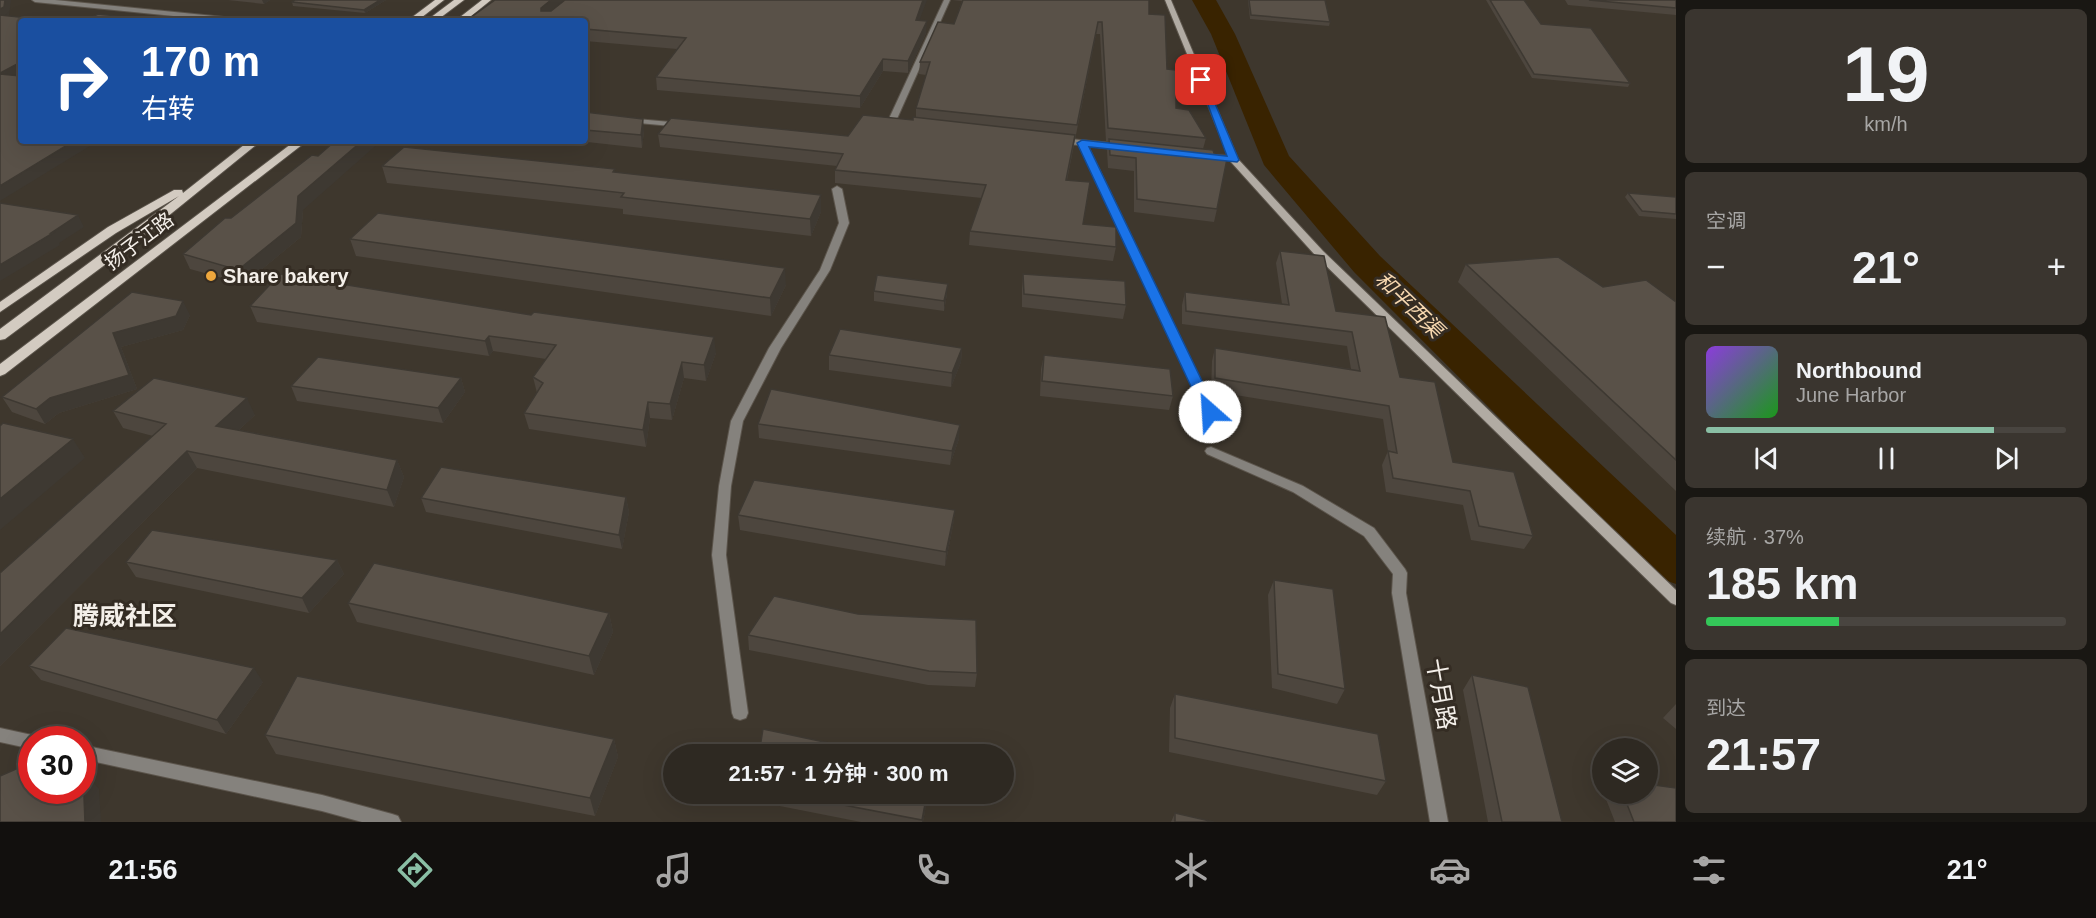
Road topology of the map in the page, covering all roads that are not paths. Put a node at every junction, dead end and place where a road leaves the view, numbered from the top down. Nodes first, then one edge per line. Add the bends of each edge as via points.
1 (36, 0) edge
2 (440, 0) edge
3 (460, 0) edge
4 (487, 0) edge
5 (947, 0) edge
6 (1168, 0) edge
7 (214, 18) edge
8 (415, 18) edge
9 (434, 18) edge
10 (463, 18) edge
11 (620, 119) edge
12 (691, 126) edge
13 (914, 126) edge
14 (1048, 140) edge
15 (1082, 143) junction
16 (252, 144) edge
17 (298, 144) edge
18 (1129, 148) edge
19 (215, 171) junction
20 (837, 189) edge
21 (0, 308) edge
22 (0, 336) edge
23 (0, 371) edge
24 (1210, 412) dead end
25 (1211, 450) dead end
26 (1676, 600) edge
27 (740, 713) dead end
28 (0, 735) edge
29 (18, 739) edge
30 (96, 755) edge
31 (392, 822) edge
32 (1439, 822) edge

1 - 7 street
2 - 8 main road
3 - 9 main road
4 - 10 main road
5 - 13 street via 891,123
6 - 26 street via 1228,159 1319,253
11 - 12 street
14 - 15 street
15 - 18 street
15 - 24 street
16 - 19 main road, 扬子江路
17 - 23 main road, 扬子江路
19 - 21 main road via 112,230
19 - 22 main road, 扬子江路 via 137,235
20 - 27 street via 844,223 825,270 775,348 737,421 725,486 719,555
25 - 32 street, 十月路 via 1299,489 1369,532 1400,573 1399,593
28 - 29 street
30 - 31 street via 322,803

